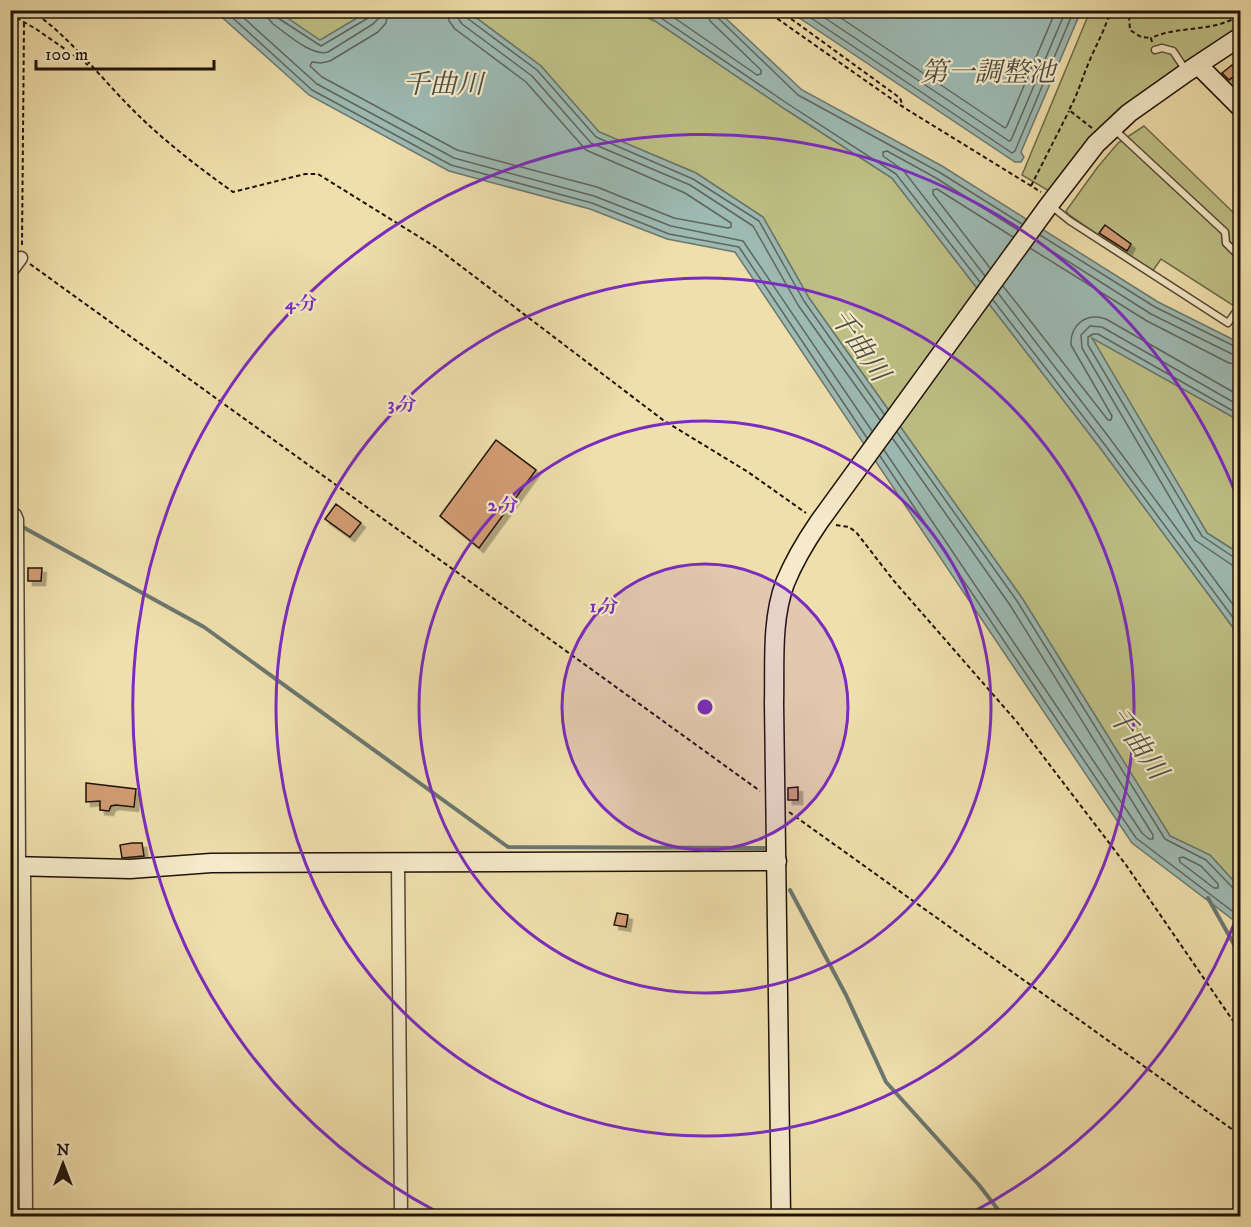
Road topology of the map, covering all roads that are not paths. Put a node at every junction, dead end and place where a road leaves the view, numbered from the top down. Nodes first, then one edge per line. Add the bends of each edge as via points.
1 (1240, 37) edge
2 (1155, 51) road end
3 (1192, 68) junction
4 (1240, 107) edge
5 (1104, 129) junction
6 (1049, 205) junction
7 (1240, 257) edge
8 (21, 258) road end
9 (10, 273) edge
10 (1240, 306) edge
11 (15, 520) edge
12 (15, 738) edge
13 (777, 861) junction
14 (398, 863) junction
15 (16, 866) edge
16 (26, 1216) edge
17 (401, 1216) edge
18 (781, 1216) edge

1 - 3 street
2 - 3 lane via 1173,51
3 - 4 street
3 - 5 street
5 - 6 street
5 - 7 lane via 1225,232 1226,243
6 - 10 lane via 1228,324
6 - 13 street via 823,516 784,585 777,616 774,703
8 - 9 street
11 - 12 street
12 - 15 street via 19,860
13 - 14 street
13 - 18 street
14 - 15 street via 211,863 130,869
14 - 17 street
15 - 16 street via 24,884

